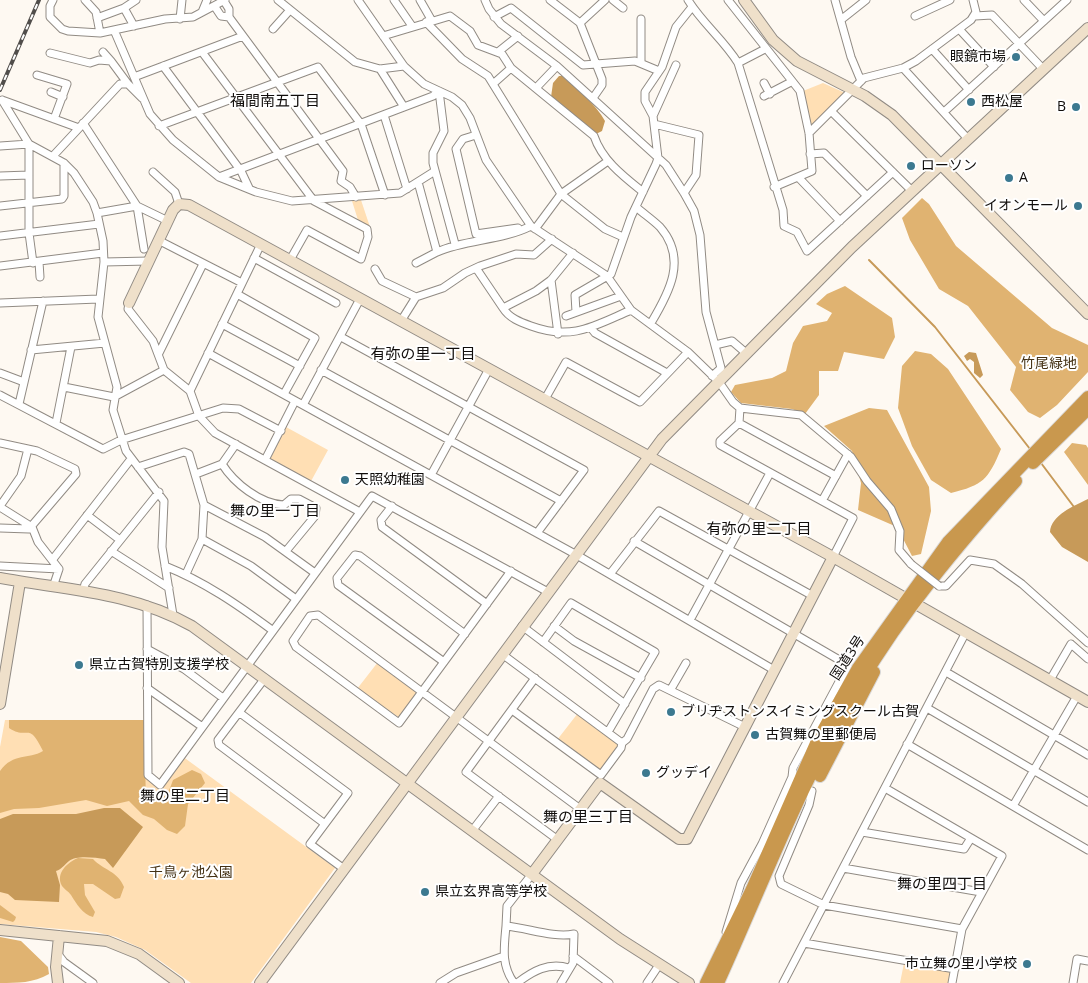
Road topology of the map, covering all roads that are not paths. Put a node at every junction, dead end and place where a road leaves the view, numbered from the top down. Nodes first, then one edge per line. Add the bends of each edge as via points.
1 (53, 0) edge
2 (85, 0) edge
3 (136, 0) edge
4 (182, 0) edge
5 (206, 0) edge
6 (278, 0) edge
7 (358, 0) edge
8 (394, 0) edge
9 (420, 0) edge
10 (485, 0) edge
11 (550, 0) edge
12 (604, 0) edge
13 (613, 0) edge
14 (728, 0) edge
15 (744, 0) edge
16 (835, 0) edge
17 (866, 0) edge
18 (950, 0) edge
19 (973, 0) edge
20 (1024, 0) edge
21 (1067, 0) edge
22 (225, 1) edge
23 (690, 3) edge
24 (215, 7) junction
25 (124, 8) junction
26 (623, 8) dead end
27 (290, 10) junction
28 (202, 12) junction
29 (915, 16) dead end
30 (975, 16) junction
31 (229, 17) junction
32 (494, 17) junction
33 (97, 18) junction
34 (180, 18) junction
35 (842, 18) junction
36 (641, 19) dead end
37 (429, 21) junction
38 (1044, 21) junction
39 (580, 23) junction
40 (134, 26) junction
41 (412, 26) junction
42 (1088, 28) edge
43 (273, 29) dead end
44 (959, 29) junction
45 (114, 30) junction
46 (100, 33) junction
47 (243, 36) junction
48 (383, 36) junction
49 (518, 36) junction
50 (1019, 44) junction
51 (765, 49) junction
52 (932, 49) junction
53 (103, 52) dead end
54 (202, 52) junction
55 (498, 52) junction
56 (50, 53) dead end
57 (110, 61) junction
58 (597, 63) junction
59 (641, 63) junction
60 (738, 64) junction
61 (676, 65) dead end
62 (163, 66) junction
63 (404, 66) junction
64 (557, 66) junction
65 (994, 67) junction
66 (511, 68) junction
67 (903, 68) junction
68 (380, 69) junction
69 (1044, 70) junction
70 (659, 71) junction
71 (37, 75) dead end
72 (134, 77) junction
73 (861, 81) junction
74 (277, 82) junction
75 (791, 82) junction
76 (764, 83) dead end
77 (128, 84) junction
78 (493, 84) junction
79 (536, 88) junction
80 (853, 90) junction
81 (969, 90) junction
82 (439, 91) junction
83 (51, 92) dead end
84 (63, 96) junction
85 (142, 98) junction
86 (237, 98) junction
87 (593, 98) junction
88 (404, 107) junction
89 (831, 111) junction
90 (197, 112) junction
91 (944, 112) junction
92 (384, 115) junction
93 (54, 119) junction
94 (653, 120) junction
95 (361, 124) junction
96 (81, 125) junction
97 (159, 126) junction
98 (809, 134) junction
99 (476, 135) junction
100 (320, 139) junction
101 (968, 139) junction
102 (29, 144) junction
103 (0, 146) edge
104 (280, 154) junction
105 (810, 154) junction
106 (53, 156) junction
107 (658, 158) junction
108 (608, 161) junction
109 (64, 163) junction
110 (942, 164) junction
111 (240, 169) junction
112 (435, 171) junction
113 (153, 172) dead end
114 (893, 172) junction
115 (29, 175) junction
116 (0, 176) edge
117 (219, 177) junction
118 (798, 177) junction
119 (418, 182) junction
120 (774, 187) junction
121 (249, 188) junction
122 (406, 189) junction
123 (912, 191) junction
124 (643, 192) junction
125 (684, 193) junction
126 (561, 194) junction
127 (385, 195) junction
128 (867, 196) junction
129 (356, 197) junction
130 (314, 200) junction
131 (29, 203) junction
132 (178, 204) junction
133 (0, 206) edge
134 (137, 206) junction
135 (636, 207) junction
136 (97, 213) junction
137 (840, 220) junction
138 (168, 221) junction
139 (99, 224) junction
140 (533, 227) junction
141 (29, 233) junction
142 (0, 236) edge
143 (623, 238) junction
144 (552, 239) junction
145 (158, 240) junction
146 (261, 244) junction
147 (455, 244) junction
148 (144, 249) dead end
149 (437, 252) junction
150 (103, 253) junction
151 (574, 253) junction
152 (254, 258) junction
153 (290, 260) junction
154 (149, 261) junction
155 (36, 262) junction
156 (104, 262) junction
157 (416, 263) dead end
158 (203, 264) junction
159 (0, 266) edge
160 (476, 268) junction
161 (375, 269) dead end
162 (317, 275) junction
163 (607, 276) junction
164 (40, 277) dead end
165 (551, 280) junction
166 (242, 283) junction
167 (310, 289) junction
168 (237, 294) junction
169 (622, 296) junction
170 (416, 297) junction
171 (98, 299) junction
172 (360, 299) junction
173 (43, 301) junction
174 (129, 303) joint
175 (336, 303) dead end
176 (0, 304) edge
177 (503, 308) junction
178 (1088, 309) edge
179 (631, 310) junction
180 (576, 312) junction
181 (1088, 314) edge
182 (566, 316) dead end
183 (401, 321) junction
184 (651, 323) junction
185 (222, 324) junction
186 (591, 328) junction
187 (558, 334) junction
188 (341, 337) junction
189 (105, 343) junction
190 (715, 345) junction
191 (71, 347) junction
192 (32, 350) junction
193 (688, 352) junction
194 (159, 353) junction
195 (208, 353) junction
196 (746, 353) junction
197 (300, 366) junction
198 (489, 369) junction
199 (164, 370) junction
200 (321, 370) junction
201 (0, 373) edge
202 (667, 373) junction
203 (715, 379) junction
204 (24, 382) junction
205 (64, 387) junction
206 (190, 391) junction
207 (284, 394) junction
208 (0, 395) edge
209 (114, 397) junction
210 (1088, 397) edge
211 (296, 400) junction
212 (545, 400) junction
213 (18, 404) junction
214 (304, 405) junction
215 (468, 406) junction
216 (740, 408) junction
217 (1088, 409) edge
218 (199, 416) junction
219 (56, 423) junction
220 (738, 423) junction
221 (281, 431) junction
222 (450, 439) junction
223 (121, 440) junction
224 (0, 442) edge
225 (1048, 442) junction
226 (236, 444) junction
227 (28, 448) junction
228 (848, 454) junction
229 (648, 455) junction
230 (131, 459) junction
231 (265, 460) junction
232 (222, 464) junction
233 (138, 467) junction
234 (770, 473) junction
235 (196, 474) junction
236 (431, 475) junction
237 (836, 476) junction
238 (159, 492) junction
239 (561, 500) junction
240 (822, 501) junction
241 (204, 505) junction
242 (0, 506) edge
243 (392, 506) junction
244 (749, 511) junction
245 (360, 512) junction
246 (87, 515) junction
247 (32, 527) junction
248 (0, 528) edge
249 (538, 533) junction
250 (202, 539) junction
251 (120, 540) junction
252 (634, 541) junction
253 (728, 549) junction
254 (111, 551) junction
255 (286, 551) junction
256 (575, 554) junction
257 (833, 557) junction
258 (53, 559) junction
259 (0, 566) edge
260 (165, 566) junction
261 (58, 569) junction
262 (511, 571) junction
263 (315, 573) junction
264 (186, 574) junction
265 (610, 574) junction
266 (0, 578) edge
267 (20, 582) junction
268 (709, 585) junction
269 (53, 587) junction
270 (169, 588) junction
271 (83, 591) junction
272 (548, 592) junction
273 (813, 596) junction
274 (296, 599) junction
275 (910, 600) junction
276 (487, 604) junction
277 (146, 605) junction
278 (173, 615) junction
279 (690, 620) junction
280 (522, 626) junction
281 (554, 626) junction
282 (272, 630) junction
283 (966, 632) junction
284 (465, 634) junction
285 (793, 634) junction
286 (543, 642) junction
287 (1088, 643) edge
288 (147, 649) junction
289 (879, 653) junction
290 (502, 654) junction
291 (1088, 659) edge
292 (444, 662) junction
293 (686, 663) dead end
294 (247, 664) junction
295 (774, 670) junction
296 (946, 672) junction
297 (265, 678) junction
298 (535, 678) junction
299 (641, 678) junction
300 (1050, 680) junction
301 (147, 688) junction
302 (671, 689) junction
303 (422, 692) junction
304 (222, 698) junction
305 (1085, 699) edge
306 (0, 704) edge
307 (625, 704) junction
308 (927, 708) junction
309 (512, 710) junction
310 (240, 713) junction
311 (455, 716) junction
312 (202, 726) junction
313 (745, 727) junction
314 (608, 732) junction
315 (1054, 735) junction
316 (489, 741) junction
317 (622, 743) junction
318 (907, 744) junction
319 (1088, 755) edge
320 (809, 759) junction
321 (1034, 770) junction
322 (792, 777) junction
323 (407, 782) junction
324 (885, 788) junction
325 (812, 791) junction
326 (499, 796) junction
327 (1088, 802) edge
328 (1013, 806) junction
329 (579, 808) junction
330 (792, 817) junction
331 (325, 824) junction
332 (472, 831) junction
333 (862, 832) junction
334 (971, 838) junction
335 (558, 840) junction
336 (1088, 850) edge
337 (344, 868) junction
338 (843, 868) junction
339 (532, 874) junction
340 (980, 892) junction
341 (824, 905) junction
342 (506, 926) junction
343 (962, 929) junction
344 (0, 930) edge
345 (58, 936) junction
346 (804, 943) junction
347 (724, 944) junction
348 (57, 953) junction
349 (504, 956) junction
350 (573, 956) junction
351 (1088, 961) edge
352 (659, 965) junction
353 (569, 968) junction
354 (955, 969) junction
355 (783, 982) edge
356 (58, 983) edge
357 (92, 983) edge
358 (179, 983) edge
359 (260, 983) edge
360 (440, 983) edge
361 (515, 983) edge
362 (561, 983) edge
363 (609, 983) edge
364 (647, 983) edge
365 (689, 983) edge
366 (706, 983) edge
367 (718, 983) edge
368 (793, 983) edge
369 (952, 983) edge
370 (1073, 983) edge

1 - 46 street via 50,17 62,29
2 - 33 street
3 - 25 street
4 - 34 street
5 - 28 street
6 - 27 street
7 - 48 street
8 - 41 street
9 - 37 street
10 - 32 street
11 - 39 street
12 - 39 street
13 - 26 street
14 - 51 street
15 - 80 street via 773,40 797,61
16 - 35 street
17 - 35 street
18 - 29 street
19 - 30 street
20 - 38 street
21 - 38 street
22 - 24 street
22 - 31 street
23 - 60 street via 728,46
23 - 70 street via 672,33
24 - 28 street
24 - 31 street via 221,16
25 - 33 street
25 - 40 street
27 - 43 street
27 - 68 street via 355,62
28 - 34 street
30 - 44 street
30 - 50 street via 992,15
31 - 47 street
32 - 49 street
32 - 58 street via 511,8 583,66
33 - 46 street
34 - 40 street
35 - 73 street
36 - 59 street
37 - 41 street
37 - 55 street via 450,16 470,31 478,44
37 - 78 street via 462,59 480,70
38 - 50 street
39 - 58 street
40 - 45 street
41 - 48 street
42 - 69 street
44 - 52 street
44 - 65 street
45 - 46 street
45 - 72 street
47 - 54 street
47 - 74 street
48 - 63 street
49 - 55 street
49 - 64 street
50 - 65 street
50 - 69 street
51 - 60 street
51 - 75 street
52 - 67 street
52 - 81 street
53 - 57 street
54 - 62 street
54 - 86 street
55 - 66 street
56 - 57 street via 90,63
57 - 77 street
58 - 59 street
58 - 87 street via 602,85
59 - 70 street
60 - 120 street
61 - 94 street
62 - 72 street
62 - 90 street
63 - 68 street
63 - 82 street via 424,84
64 - 79 street
64 - 87 street
65 - 81 street
66 - 78 street
66 - 79 street
67 - 73 street
67 - 91 street
68 - 88 street
69 - 101 street
70 - 94 street via 645,92
71 - 84 street via 68,84
72 - 85 street
73 - 80 street
74 - 86 street
74 - 95 street via 318,67
74 - 100 street
75 - 76 street via 767,95
75 - 98 street via 800,91
77 - 85 street
77 - 96 street via 120,84
78 - 126 street
79 - 108 street via 594,136
80 - 89 street
80 - 110 street via 892,114
81 - 91 street
82 - 88 street
82 - 99 street via 462,105
82 - 112 street via 444,131 433,154
83 - 84 street
84 - 93 street
85 - 97 street
86 - 90 street
86 - 104 street
87 - 107 street
88 - 92 street
89 - 98 street
89 - 114 street
90 - 97 street
90 - 111 street
91 - 101 street
92 - 95 street
92 - 122 street
93 - 96 street
93 - 102 street via 2,100
94 - 107 street
94 - 125 street via 699,135 696,175
95 - 100 street
95 - 127 street
96 - 106 street
96 - 134 street
97 - 117 street
98 - 105 street
99 - 140 street via 486,160
99 - 140 street via 463,139 456,149 476,234
100 - 104 street
100 - 129 street via 343,172 341,181
101 - 110 street
102 - 103 street
102 - 106 street
102 - 115 street
104 - 111 street
104 - 130 street
105 - 118 street via 812,171
105 - 128 street via 824,153
106 - 109 street
107 - 124 street
107 - 125 street
108 - 124 street
108 - 126 street
109 - 131 street via 62,199
109 - 136 street via 82,184
110 - 123 street
110 - 178 street
110 - 181 street
111 - 117 street
111 - 121 street
112 - 119 street
112 - 147 street
113 - 132 street via 175,192
114 - 123 street
114 - 128 street
115 - 116 street
115 - 131 street
117 - 121 street
118 - 120 street
118 - 137 street
119 - 122 street
119 - 149 street
120 - 137 street via 783,210 784,226 797,232 807,251
121 - 130 street via 282,200
122 - 127 street
123 - 196 street via 852,246
124 - 135 street
125 - 190 street via 694,211 700,235 706,312
126 - 140 street
126 - 143 street via 605,229
127 - 129 street
128 - 137 street
129 - 130 street
130 - 153 street via 367,229 368,237 361,259 307,230
131 - 133 street
131 - 141 street
132 - 138 street
132 - 146 street via 189,205
134 - 136 street
134 - 138 street
134 - 148 street
135 - 143 street
135 - 184 street via 659,226 670,244 674,261 672,285
136 - 139 street
138 - 145 street
139 - 141 street
139 - 150 street
140 - 144 street
140 - 147 street via 479,242
141 - 142 street
141 - 155 street
143 - 163 street via 611,274
144 - 151 street
144 - 160 street via 534,255 516,254
145 - 154 street
145 - 158 street
146 - 152 street
146 - 153 street
147 - 149 street
149 - 157 street
150 - 155 street
150 - 156 street
151 - 163 street
151 - 165 street
152 - 166 street
152 - 167 street
153 - 162 street
154 - 156 street
154 - 174 street
155 - 159 street
155 - 164 street
156 - 171 street
158 - 166 street
158 - 194 street
160 - 170 street via 443,288
160 - 177 street
161 - 170 street via 382,281
162 - 167 street
162 - 172 street
163 - 169 street
163 - 180 street via 575,295
165 - 177 street
165 - 187 street
166 - 168 street
167 - 175 street
168 - 185 street
168 - 197 street via 316,338
169 - 179 street
169 - 180 street
170 - 183 street
171 - 173 street
171 - 189 street via 98,317
172 - 183 street
172 - 188 street
173 - 176 street
173 - 192 street
174 - 194 street via 128,308
177 - 187 street via 508,316
179 - 184 street
179 - 186 street
180 - 182 street
183 - 198 street
184 - 193 street
185 - 195 street
185 - 197 street
186 - 187 street
186 - 202 street
188 - 200 street
188 - 215 street
189 - 191 street
189 - 209 street via 117,387
190 - 196 street via 732,341
190 - 203 street via 721,368
191 - 192 street
191 - 205 street
192 - 204 street
193 - 202 street
193 - 203 street
194 - 199 street
195 - 206 street
195 - 207 street
196 - 203 street
197 - 207 street
198 - 212 street
198 - 215 street
199 - 206 street
199 - 209 street
200 - 214 street
200 - 222 street
201 - 204 street
202 - 212 street via 640,402 566,362
203 - 216 street
203 - 229 street
204 - 213 street
205 - 209 street
205 - 219 street
206 - 218 street
207 - 211 street
208 - 213 street
209 - 223 street via 113,410
210 - 225 highway, 国道3号
211 - 214 street
211 - 221 street
212 - 229 street
213 - 219 street
214 - 236 street
215 - 222 street
215 - 239 street via 584,470
216 - 220 street
216 - 228 street via 801,415
217 - 225 highway, 国道3号
218 - 221 street via 223,408 238,409
218 - 223 street
218 - 226 street via 215,433
219 - 223 street via 103,449
220 - 234 street via 720,441 720,445
220 - 237 street
221 - 231 street
222 - 236 street
222 - 239 street
223 - 230 street
224 - 227 street
225 - 275 highway, 国道3号
226 - 231 street
226 - 232 street
227 - 242 street via 21,476
227 - 247 street via 75,469 76,474
228 - 237 street
228 - 287 street, bridge via 888,503 900,532 898,550 911,564 939,586 946,586 970,560 987,561 1022,584
229 - 244 street
229 - 256 street
230 - 233 street
230 - 246 street
231 - 245 street
232 - 235 street
232 - 255 street via 240,486 272,503 284,505 291,499 299,499 316,508 315,516
233 - 235 street via 184,452 189,454
233 - 238 street
234 - 240 street
234 - 244 street
235 - 241 street
236 - 249 street
237 - 240 street
238 - 251 street
238 - 260 street via 165,510 162,547
239 - 249 street
240 - 257 street via 853,518
241 - 250 street
241 - 255 street via 238,521
242 - 247 street
243 - 245 street via 372,496
243 - 262 street
243 - 276 street via 381,520 382,527
244 - 253 street
244 - 257 street
245 - 263 street
246 - 251 street
246 - 258 street
247 - 248 street
247 - 258 street via 38,542
249 - 256 street
250 - 264 street
250 - 274 street via 251,566
251 - 254 street
252 - 253 street via 659,511
252 - 265 street
252 - 268 street
253 - 268 street
253 - 273 street
254 - 270 street
254 - 271 street
255 - 263 street
256 - 265 street
256 - 272 street
257 - 273 street
257 - 275 street
258 - 261 street
259 - 261 street
260 - 264 street
260 - 270 street
261 - 269 street
262 - 272 street
262 - 276 street
263 - 274 street
264 - 282 street via 228,597
265 - 279 street
266 - 267 street
267 - 269 street
267 - 306 street
268 - 279 street
268 - 285 street
269 - 271 street
270 - 278 street
271 - 277 street
272 - 280 street
273 - 285 street
274 - 282 street
275 - 283 street
275 - 289 highway, 国道3号
275 - 320 highway, 国道3号 via 858,668
276 - 284 street
277 - 278 street
277 - 288 street
278 - 294 street
279 - 295 street
280 - 286 street
280 - 290 street
281 - 286 street
281 - 299 street via 574,641
281 - 299 street via 571,603 655,652
282 - 294 street
283 - 296 street
283 - 300 street
284 - 292 street
284 - 292 street via 360,556 355,556 337,578 338,585
285 - 295 street
285 - 322 street via 846,662 847,670 793,768
286 - 307 street
288 - 301 street
288 - 304 street via 184,669
289 - 325 highway via 866,691
289 - 330 highway, 国道3号 via 838,722
290 - 298 street
290 - 311 street
291 - 300 street via 1071,644
292 - 303 street
293 - 302 street
294 - 297 street
294 - 304 street
295 - 313 street
296 - 308 street
296 - 315 street
297 - 310 street
297 - 323 street
298 - 309 street
298 - 314 street
299 - 307 street
300 - 305 street
301 - 312 street
301 - 312 street via 148,775 160,785
302 - 313 street
302 - 317 street via 659,685 653,689
303 - 303 street via 316,614 310,616 294,638 296,647 399,723
303 - 311 street
304 - 312 street
305 - 315 street
307 - 314 street
308 - 318 street
308 - 321 street
309 - 316 street
309 - 317 street via 601,775
310 - 331 street via 218,740 219,745
310 - 331 street via 348,793
311 - 316 street
311 - 323 street
313 - 329 street via 685,840 679,839 603,783 598,784
314 - 317 street
315 - 319 street
315 - 321 street
316 - 326 street via 466,772
316 - 329 street
318 - 324 street
318 - 328 street
320 - 322 highway
320 - 347 highway, 国道3号
321 - 327 street
321 - 328 street
322 - 347 street via 741,883
323 - 332 street
323 - 337 street
324 - 333 street
324 - 334 street
325 - 330 highway
325 - 341 street via 779,876 781,884
326 - 332 street
326 - 335 street
328 - 336 street
329 - 335 street
330 - 367 highway, 国道3号
331 - 337 street via 310,844
332 - 339 street
333 - 334 street via 964,849
333 - 338 street
334 - 340 street via 1002,856
335 - 339 street
337 - 359 street
338 - 340 street
338 - 341 street
339 - 342 street via 507,906
339 - 352 street
340 - 343 street
341 - 343 street
341 - 346 street
342 - 349 street
342 - 350 street via 566,936 574,934
343 - 354 street
344 - 345 street
345 - 348 street
345 - 358 street via 94,939 123,947 139,954
346 - 354 street
346 - 355 street
347 - 366 highway, 国道3号
348 - 356 street
348 - 357 street
349 - 360 street via 456,973
349 - 361 street via 506,971
350 - 353 street
350 - 363 street
351 - 370 street via 1077,959
352 - 364 street
352 - 365 street
353 - 361 street via 538,969
353 - 362 street
354 - 369 street
355 - 368 street

